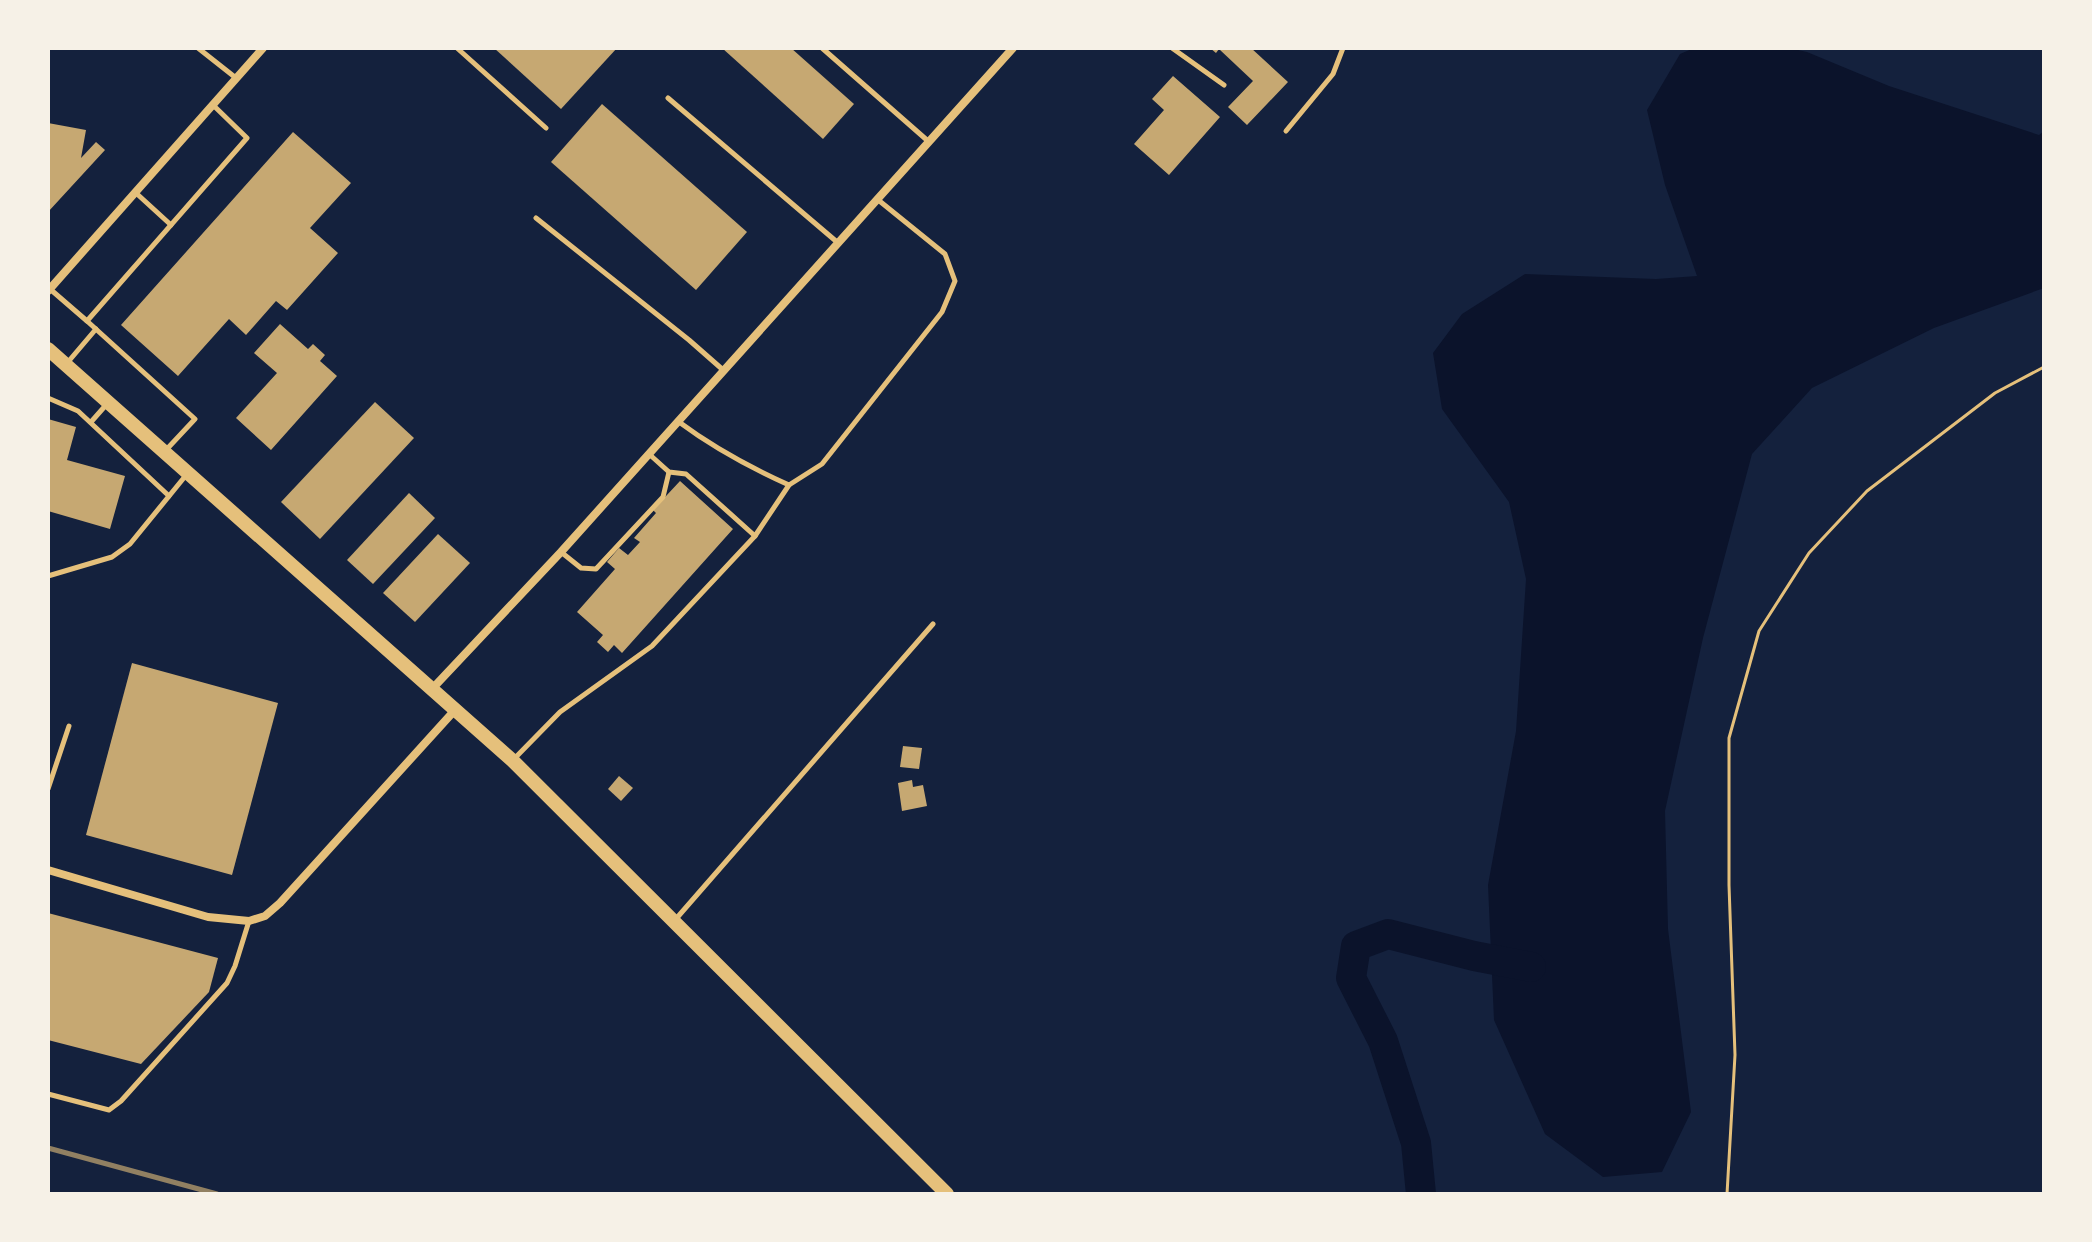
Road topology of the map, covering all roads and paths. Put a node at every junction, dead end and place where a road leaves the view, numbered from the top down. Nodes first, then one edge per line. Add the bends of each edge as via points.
1 (198, 48) edge
2 (263, 48) edge
3 (457, 48) edge
4 (822, 48) edge
5 (1013, 48) edge
6 (1172, 48) edge
7 (1343, 48) edge
8 (236, 79) junction
9 (1224, 85) dead end
10 (668, 98) dead end
11 (213, 105) junction
12 (546, 128) dead end
13 (1286, 131) dead end
14 (928, 141) junction
15 (136, 193) junction
16 (876, 198) junction
17 (536, 218) dead end
18 (171, 225) junction
19 (837, 242) junction
20 (49, 290) edge
21 (87, 321) junction
22 (96, 329) junction
23 (48, 349) edge
24 (66, 365) junction
25 (2044, 367) edge
26 (722, 369) junction
27 (48, 398) edge
28 (108, 403) junction
29 (678, 421) junction
30 (91, 422) junction
31 (164, 452) junction
32 (649, 454) junction
33 (669, 472) junction
34 (188, 474) junction
35 (789, 485) junction
36 (169, 496) junction
37 (755, 536) junction
38 (561, 552) junction
39 (48, 576) edge
40 (933, 624) dead end
41 (432, 689) junction
42 (455, 710) junction
43 (69, 726) dead end
44 (513, 761) junction
45 (48, 789) edge
46 (48, 870) edge
47 (249, 921) junction
48 (674, 921) junction
49 (48, 1094) edge
50 (947, 1194) edge
51 (1727, 1194) edge

1 - 8 lane
2 - 8 street
3 - 12 lane
4 - 14 lane
5 - 14 street
6 - 9 lane
7 - 13 lane via 1333,74
8 - 11 street
10 - 19 lane
11 - 15 street
11 - 18 lane via 247,138
14 - 16 street
15 - 18 lane
15 - 20 street
16 - 19 street
16 - 35 lane via 945,254 955,281 942,312 822,464
17 - 26 lane
18 - 21 lane
19 - 26 street
20 - 21 lane
21 - 22 lane
22 - 24 lane
22 - 31 lane via 195,419
23 - 24 main road
24 - 28 main road
25 - 51 path via 1995,393 1867,491 1809,553 1759,631 1729,738 1735,1055
26 - 29 street
27 - 30 lane
28 - 30 lane
28 - 31 main road
29 - 32 street
29 - 35 lane via 745,466
30 - 36 lane
31 - 34 main road
32 - 33 lane
32 - 38 street
33 - 37 lane via 686,474
33 - 38 lane via 663,497 596,569 581,568
34 - 36 lane
34 - 41 main road
35 - 37 lane
36 - 39 lane via 130,544 112,557
37 - 44 lane via 652,646 560,712
38 - 41 street
40 - 48 lane
41 - 42 main road
42 - 44 main road
42 - 47 street via 280,903
43 - 45 lane
44 - 48 main road
46 - 47 street via 208,917
47 - 49 lane via 227,983 121,1101 109,1110
48 - 50 main road

